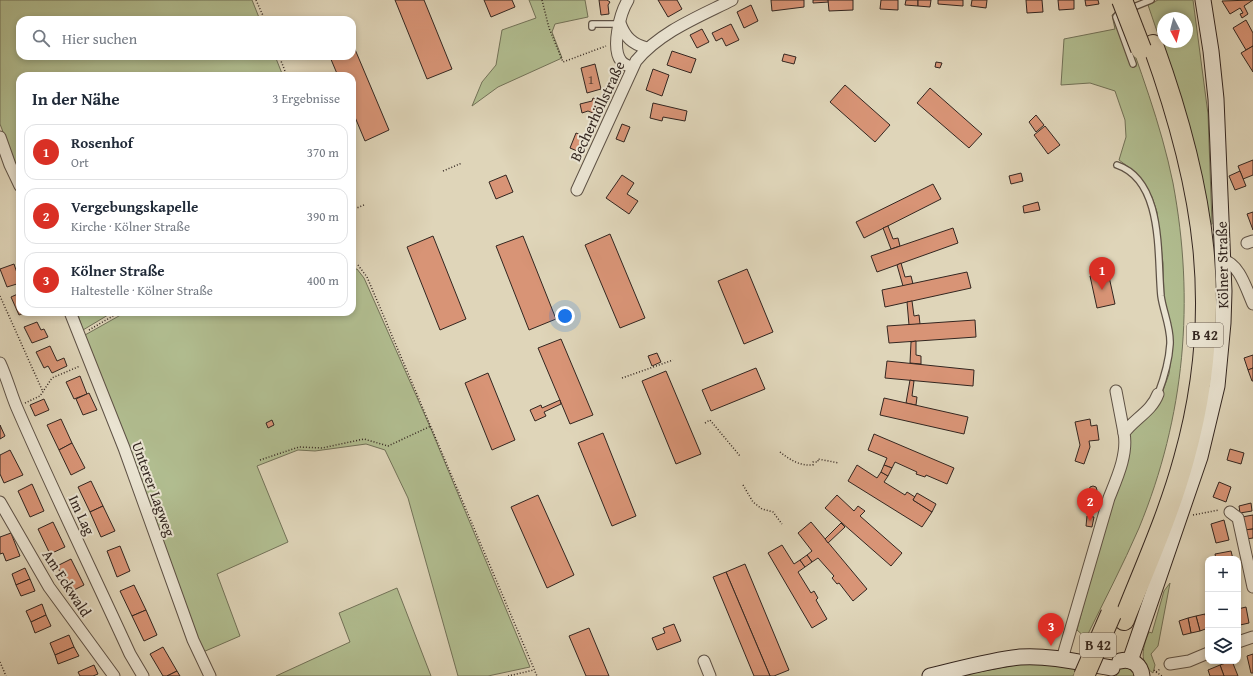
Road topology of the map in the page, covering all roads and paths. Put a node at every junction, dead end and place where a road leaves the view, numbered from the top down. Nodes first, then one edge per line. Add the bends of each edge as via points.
1 (256, 0) edge
2 (542, 0) edge
3 (628, 0) edge
4 (732, 0) edge
5 (1122, 0) edge
6 (1136, 0) edge
7 (1151, 0) edge
8 (1203, 0) edge
9 (263, 16) edge
10 (620, 23) junction
11 (592, 27) dead end
12 (621, 39) junction
13 (647, 48) junction
14 (1142, 52) junction
15 (281, 60) edge
16 (634, 64) junction
17 (286, 72) edge
18 (0, 137) edge
19 (462, 163) dead end
20 (1117, 165) dead end
21 (443, 171) dead end
22 (16, 178) edge
23 (577, 190) dead end
24 (364, 205) dead end
25 (356, 208) edge
26 (1222, 260) junction
27 (356, 265) edge
28 (0, 296) edge
29 (1253, 304) edge
30 (71, 316) edge
31 (113, 316) edge
32 (78, 336) junction
33 (673, 360) dead end
34 (89, 362) junction
35 (0, 363) edge
36 (622, 378) dead end
37 (1116, 390) dead end
38 (43, 392) junction
39 (1158, 394) joint
40 (17, 406) junction
41 (705, 423) dead end
42 (431, 426) junction
43 (1124, 433) junction
44 (780, 452) dead end
45 (740, 456) dead end
46 (260, 460) dead end
47 (839, 463) dead end
48 (743, 485) dead end
49 (0, 502) edge
50 (1230, 512) joint
51 (1180, 517) junction
52 (782, 524) dead end
53 (1253, 587) edge
54 (1117, 617) junction
55 (1253, 637) edge
56 (1241, 641) edge
57 (1205, 654) edge
58 (1062, 659) junction
59 (704, 661) dead end
60 (1130, 661) junction
61 (0, 662) edge
62 (1170, 664) joint
63 (534, 670) junction
64 (1150, 672) edge
65 (1107, 673) edge
66 (6, 676) edge
67 (114, 676) edge
68 (143, 676) edge
69 (210, 676) edge
70 (508, 676) edge
71 (537, 676) edge
72 (710, 676) edge
73 (930, 676) edge
74 (1084, 676) edge
75 (1162, 676) edge

1 - 9 path
2 - 12 path via 549,28 563,62
3 - 10 street
4 - 13 street, Becherhöllstraße via 690,21
5 - 14 highway, B 42, bridge
6 - 14 highway, B 42
7 - 14 lane via 1119,13 1116,17
8 - 26 street, Kölner Straße via 1216,99
10 - 11 lane via 592,24
10 - 12 street
12 - 13 street
12 - 16 street
13 - 16 street, Becherhöllstraße
14 - 54 highway, B 42 via 1169,130 1183,185 1191,241 1193,327 1188,379 1172,450
15 - 17 path
16 - 23 street, Becherhöllstraße
18 - 22 street
19 - 21 path
20 - 39 lane via 1133,175 1144,187 1154,212 1161,296 1170,342 1165,373
24 - 25 path
26 - 29 street via 1227,261 1237,271
26 - 51 street, Kölner Straße via 1223,323 1217,386 1200,457
27 - 42 path via 367,277
28 - 38 path
30 - 32 street, Unterer Lagweg
31 - 32 path
32 - 34 street, Unterer Lagweg
33 - 36 path
34 - 38 path via 52,378
34 - 69 street, Unterer Lagweg via 121,441 193,640
35 - 40 street, Im Lag
37 - 43 street
38 - 40 path via 40,396
39 - 43 street via 1154,404
40 - 68 street, Im Lag via 130,654
41 - 45 path via 710,420
42 - 46 path via 388,446 364,439 322,448 299,447
42 - 63 path
43 - 58 street via 1126,442 1118,473
44 - 47 path via 804,465 813,465 818,459
48 - 52 path via 753,502 762,509 773,512
49 - 67 street, Am Eckwald via 49,587
50 - 51 path via 1223,509
50 - 53 street via 1238,518
51 - 60 street, Kölner Straße
54 - 65 highway, B 42
54 - 74 highway, B 42, bridge
55 - 56 street
57 - 62 street via 1189,661
58 - 65 street
58 - 73 street via 1020,657
59 - 72 street
60 - 64 street
60 - 65 street via 1118,662
61 - 66 path
62 - 64 path
63 - 70 path
63 - 71 path
64 - 75 path

